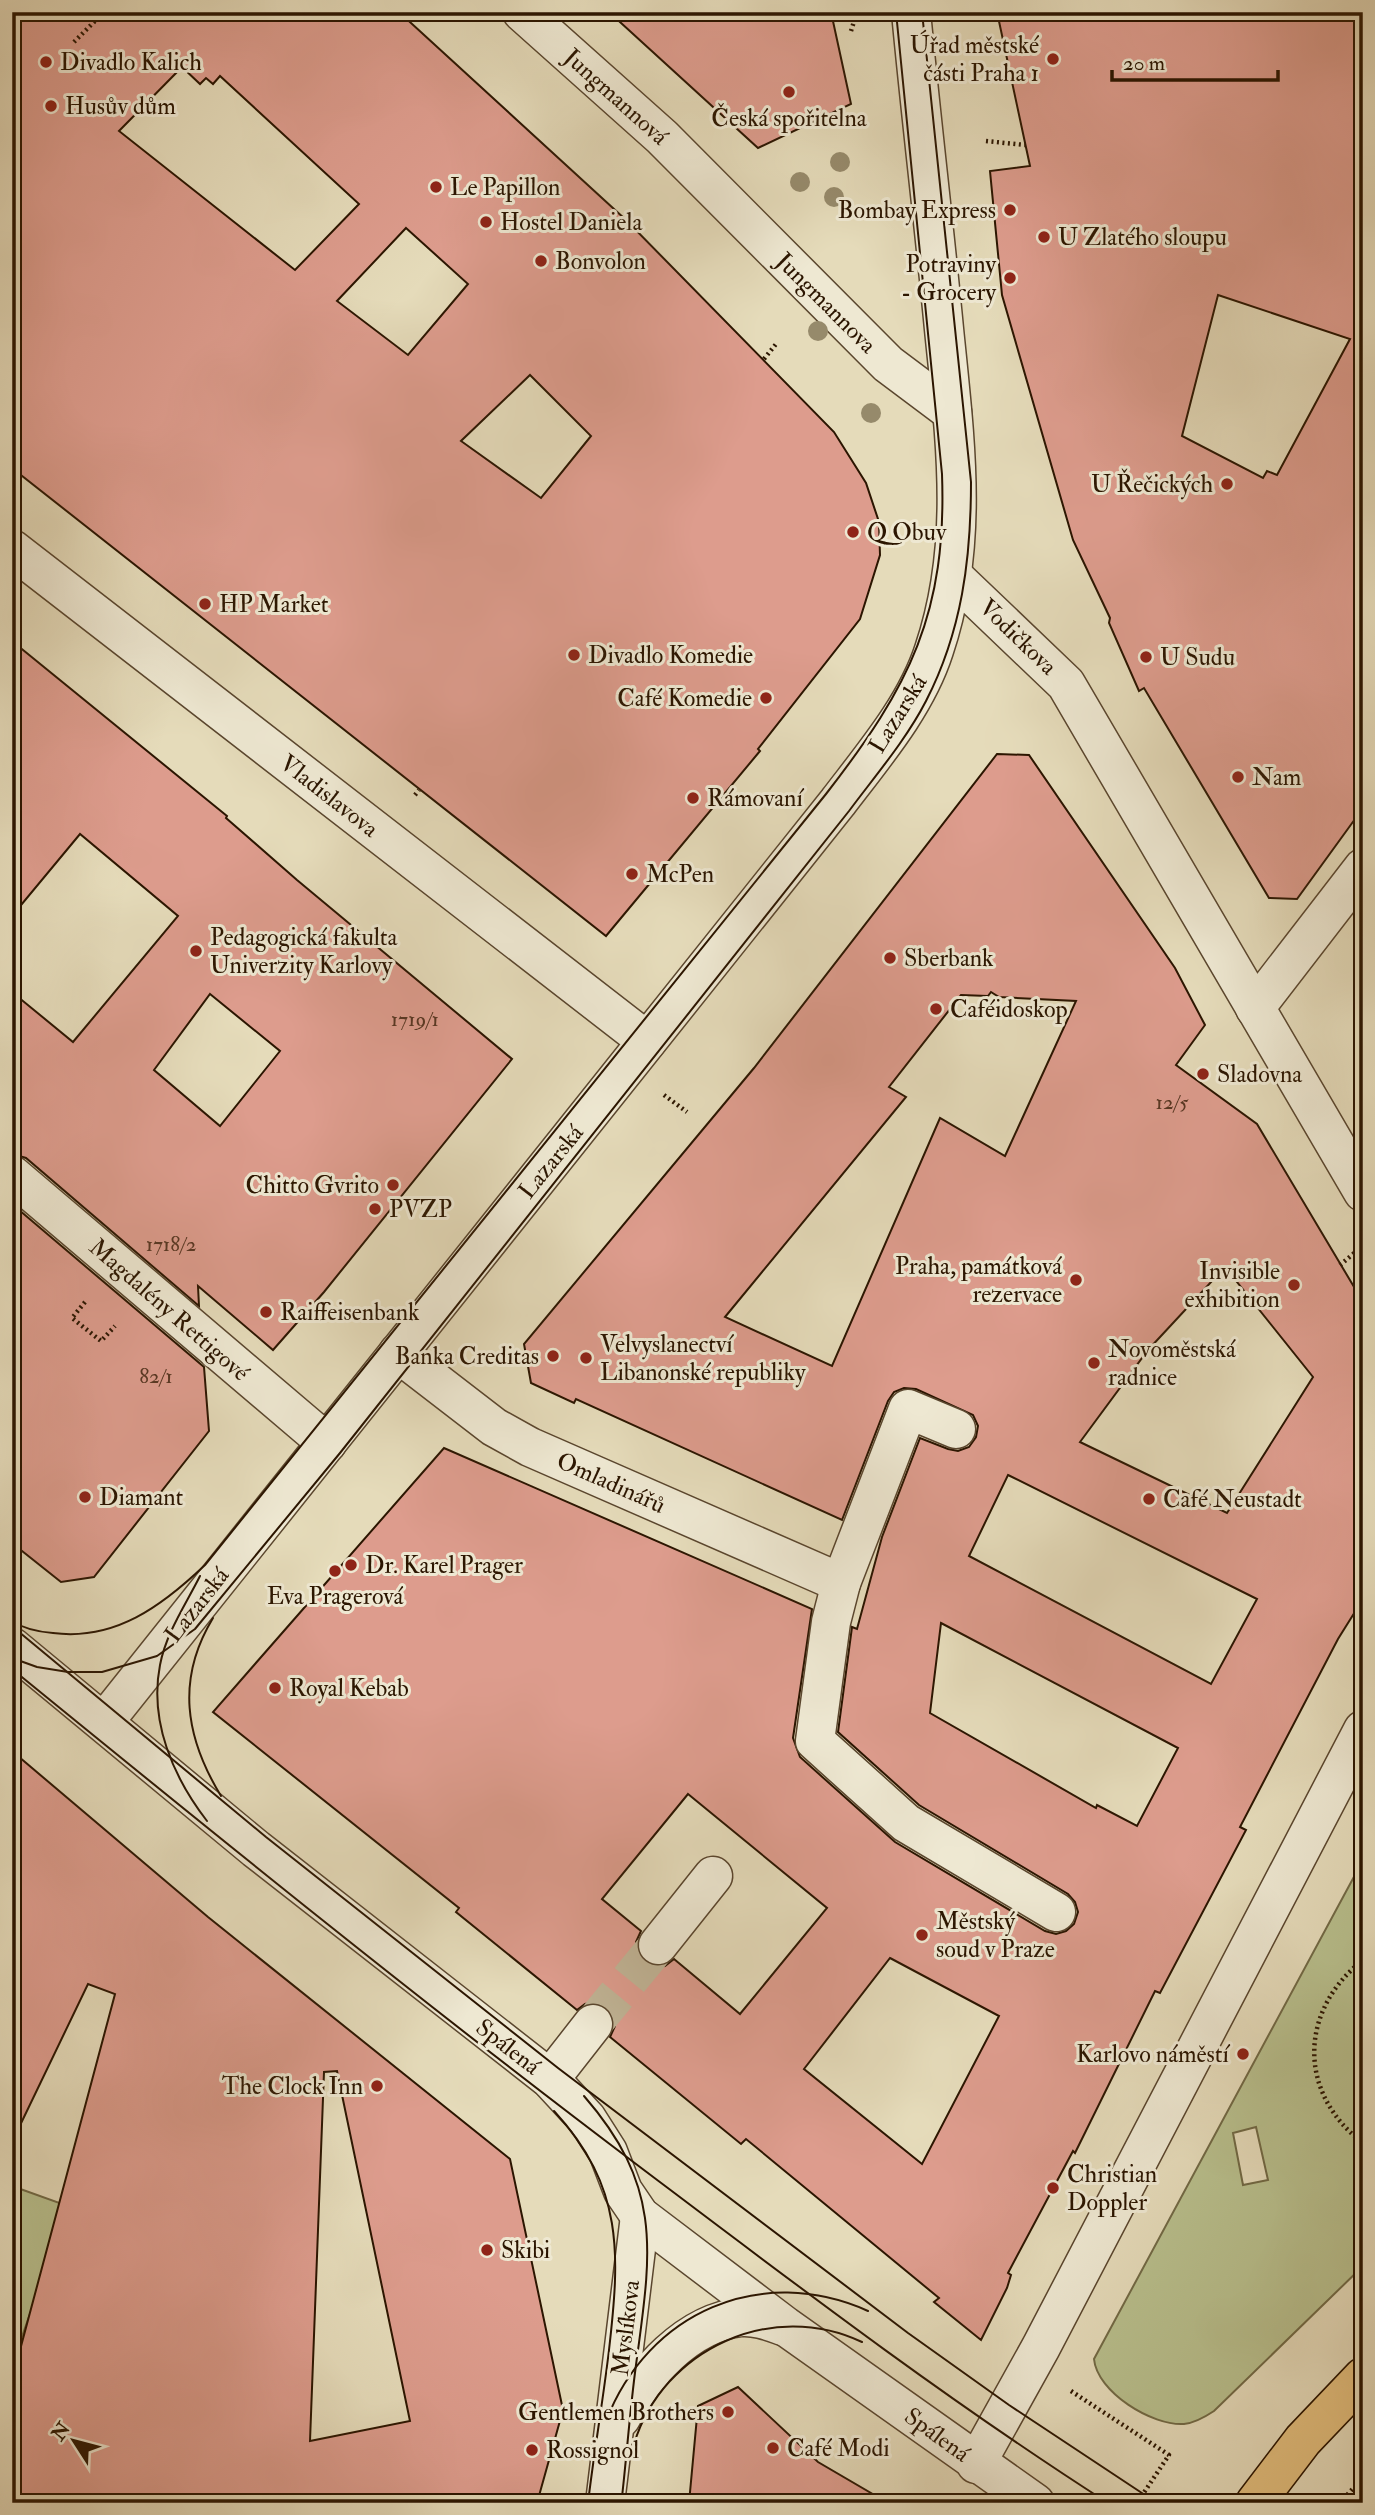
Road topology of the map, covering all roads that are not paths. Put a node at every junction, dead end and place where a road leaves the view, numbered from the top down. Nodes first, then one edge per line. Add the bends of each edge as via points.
1 (522, 12) edge
2 (911, 12) edge
3 (708, 185) joint
4 (952, 412) junction
5 (12, 550) edge
6 (953, 576) junction
7 (1363, 868) edge
8 (1255, 1008) junction
9 (647, 1041) junction
10 (12, 1175) edge
11 (1363, 1192) edge
12 (398, 1353) junction
13 (956, 1429) dead end
14 (327, 1443) junction
15 (841, 1583) junction
16 (12, 1647) edge
17 (103, 1722) junction
18 (1363, 1730) edge
19 (713, 1876) dead end
20 (1056, 1912) dead end
21 (657, 1945) tunnel mouth
22 (593, 2024) tunnel mouth
23 (550, 2079) junction
24 (640, 2217) junction
25 (785, 2326) junction
26 (1363, 2377) edge
27 (612, 2439) junction
28 (976, 2464) junction
29 (605, 2503) edge
30 (1035, 2503) edge
31 (1255, 2503) edge

1 - 3 street, Jungmannová via 662,137
2 - 4 street
3 - 4 street, Jungmannova via 888,364
4 - 6 street via 959,510
5 - 9 street, Vladislavova
6 - 8 street, Vodičkova via 1066,684
6 - 9 street, Lazarská via 933,654 881,744
7 - 8 street
8 - 11 street, Vodičkova
9 - 12 street, Lazarská
10 - 14 street, Magdalény Rettigové
12 - 14 street, Lazarská
12 - 15 street, Omladinářů via 494,1427 530,1447
13 - 15 street via 908,1409
14 - 17 street, Lazarská
15 - 20 street via 831,1622 815,1741 906,1824
16 - 17 street, Spálená
17 - 23 street, Spálená via 256,1849
18 - 28 street
19 - 21 street
22 - 23 street
23 - 24 street, Spálená via 592,2127
24 - 25 street, Spálená
24 - 27 street, Myslíkova
25 - 27 street, Myslíkova via 740,2318 687,2341 650,2371
25 - 28 street, Spálená
26 - 31 main road via 1303,2440
27 - 29 street, Myslíkova
28 - 30 street

